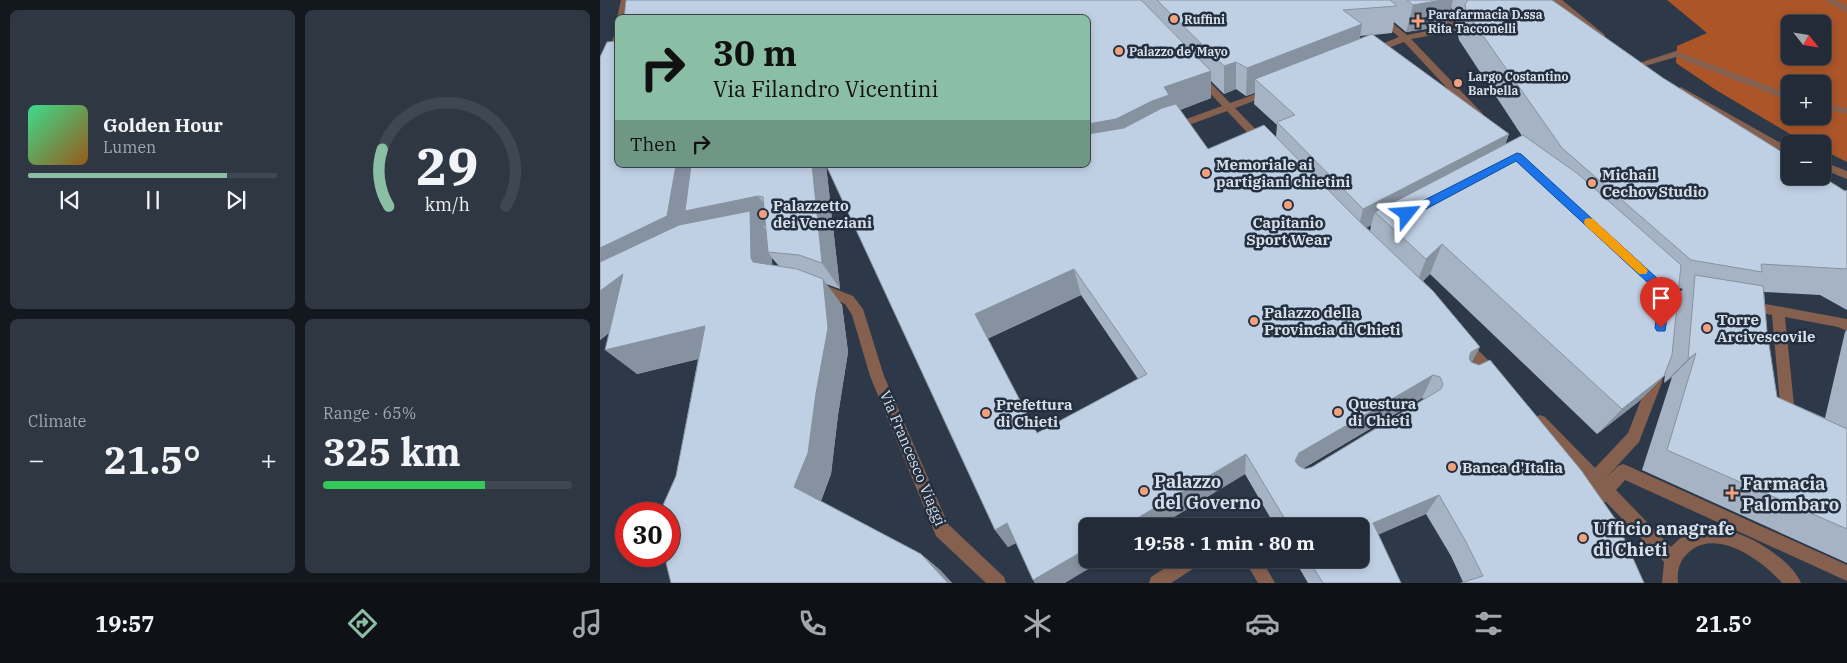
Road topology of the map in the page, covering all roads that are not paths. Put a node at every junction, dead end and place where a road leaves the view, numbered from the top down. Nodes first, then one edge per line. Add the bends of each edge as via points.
1 (625, 0) edge
2 (1359, 0) edge
3 (1443, 0) edge
4 (1557, 0) edge
5 (1829, 0) edge
6 (1847, 10) edge
7 (622, 15) edge
8 (1405, 38) junction
9 (1609, 42) edge
10 (615, 50) edge
11 (1359, 56) edge
12 (612, 64) edge
13 (1638, 65) edge
14 (1192, 69) edge
15 (1672, 85) edge
16 (1276, 90) edge
17 (1781, 95) edge
18 (1230, 108) junction
19 (1831, 108) edge
20 (1847, 111) edge
21 (1484, 121) edge
22 (1160, 132) edge
23 (1781, 146) edge
24 (1270, 150) edge
25 (1831, 169) edge
26 (1845, 176) edge
27 (810, 287) edge
28 (1741, 305) edge
29 (1778, 311) junction
30 (1847, 326) edge
31 (1453, 334) edge
32 (1657, 364) edge
33 (1488, 368) junction
34 (1472, 377) edge
35 (1500, 381) edge
36 (1527, 408) edge
37 (1788, 415) edge
38 (1595, 479) junction
39 (1606, 490) junction
40 (1592, 508) edge
41 (1672, 559) junction
42 (1180, 568) edge
43 (1258, 568) edge
44 (1847, 573) edge
45 (998, 583) edge
46 (1157, 583) edge
47 (1268, 583) edge
48 (1670, 583) edge
49 (1793, 583) edge

1 - 7 street
2 - 8 street
3 - 8 street via 1453,29
4 - 9 street
5 - 6 street
8 - 11 street
8 - 21 street
10 - 12 street
13 - 17 street via 1676,54
14 - 18 street
15 - 23 street
16 - 18 street
18 - 22 street
18 - 24 street
19 - 20 street
25 - 26 street
27 - 45 street, Via Francesco Viaggi via 848,300 858,314 878,376 942,530
28 - 29 street
29 - 30 street via 1841,322
29 - 37 street
31 - 33 street
32 - 38 street via 1655,382 1634,437
33 - 34 street
33 - 35 street
36 - 38 street
38 - 39 street
39 - 40 street
39 - 41 street
39 - 44 street via 1623,471
41 - 48 street
41 - 49 street via 1683,544 1700,537 1720,536 1742,542 1765,554
42 - 46 street
43 - 47 street

